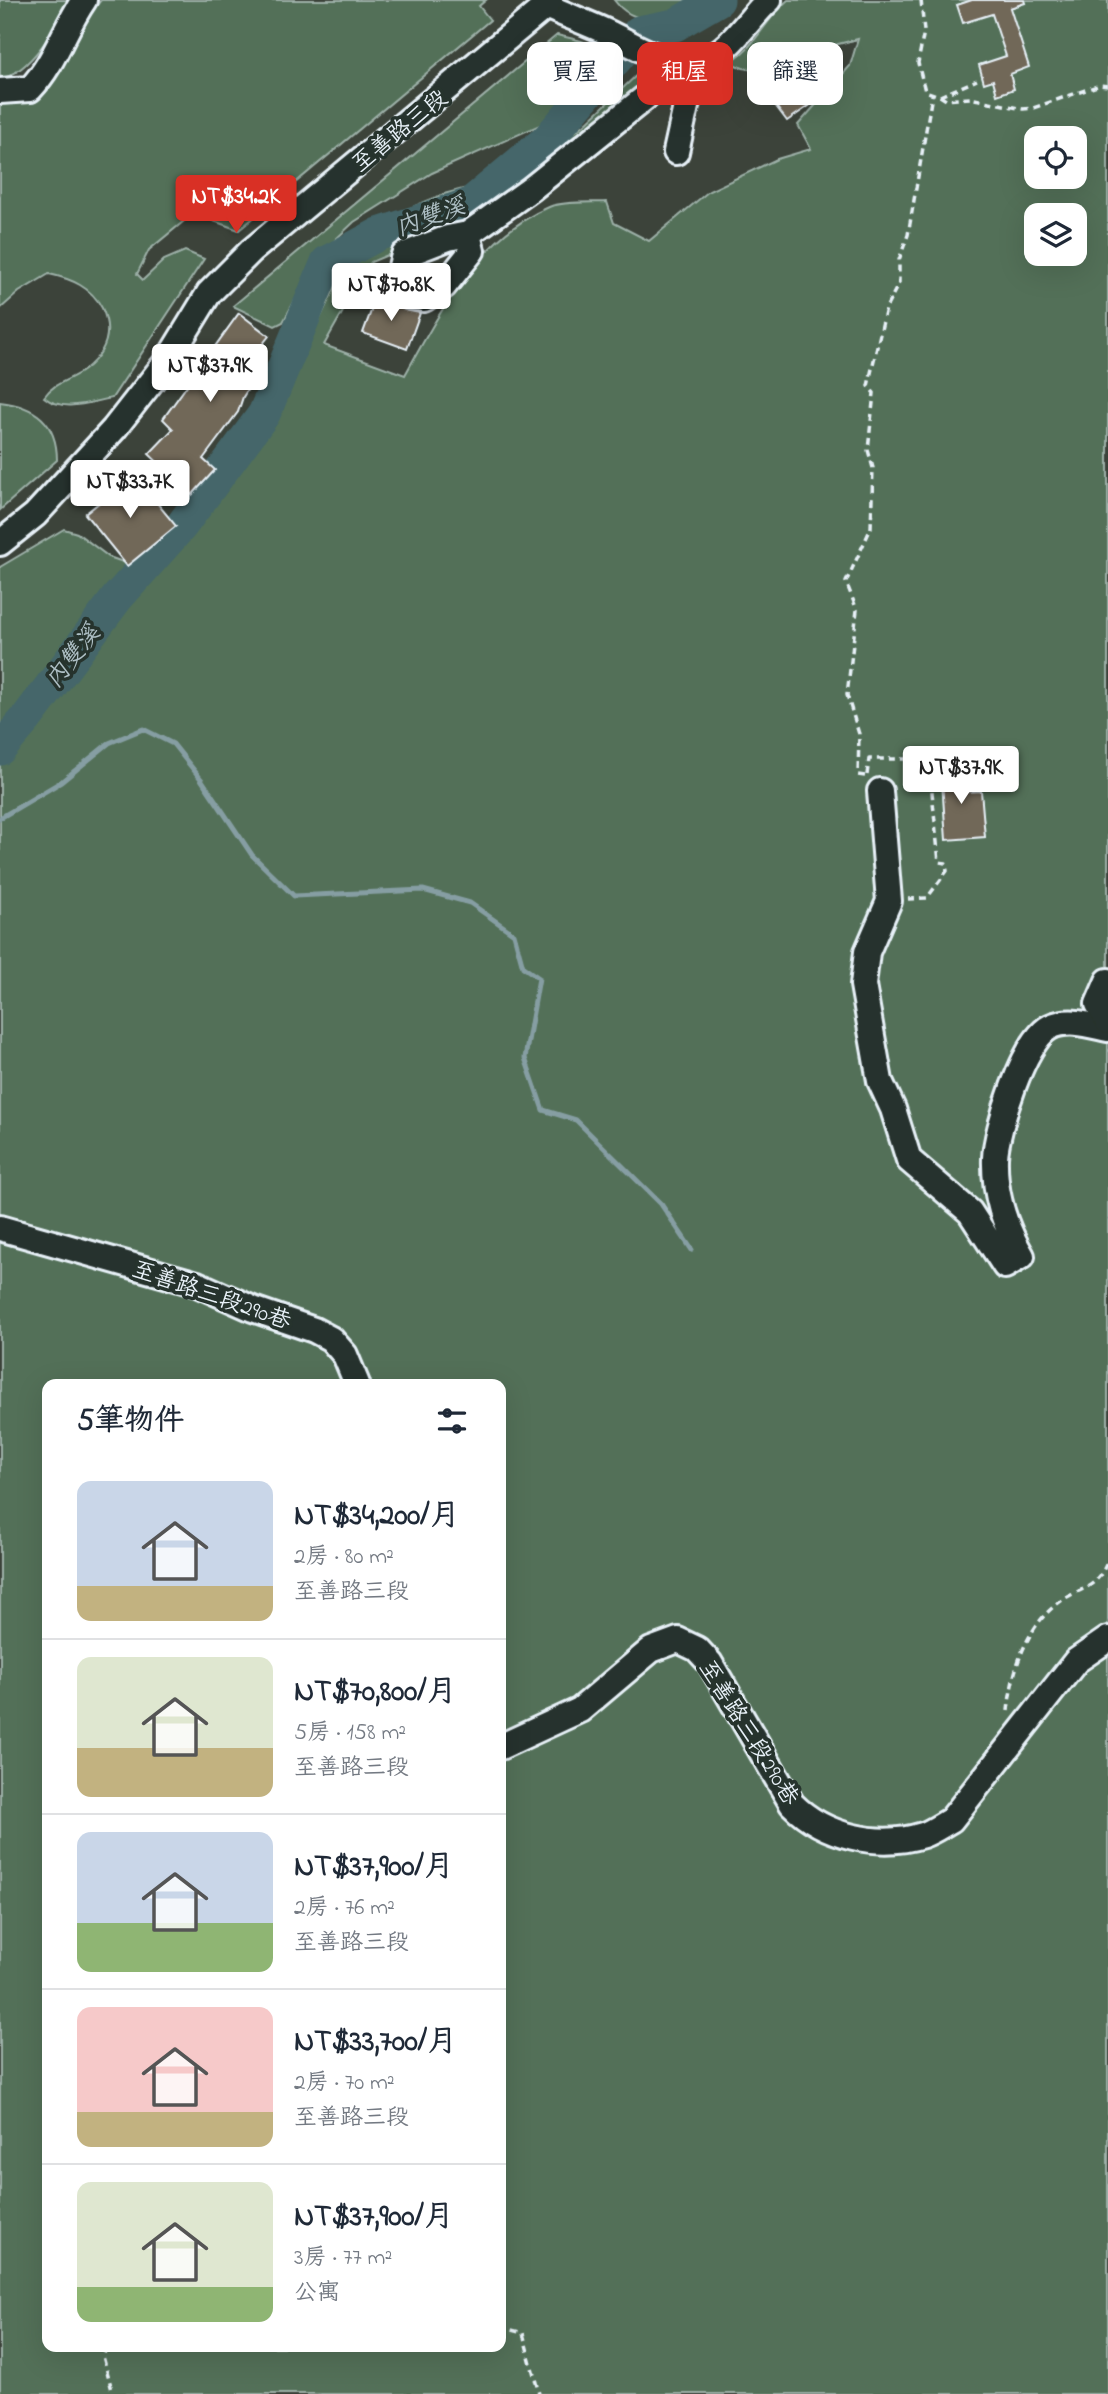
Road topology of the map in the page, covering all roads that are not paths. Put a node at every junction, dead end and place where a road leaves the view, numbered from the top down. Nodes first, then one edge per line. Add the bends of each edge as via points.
1 (84, 0) edge
2 (769, 0) edge
3 (548, 3) edge
4 (729, 42) edge
5 (637, 48) edge
6 (0, 91) edge
7 (637, 104) edge
8 (686, 105) edge
9 (676, 152) dead end
10 (468, 234) dead end
11 (0, 543) edge
12 (874, 783) road end
13 (1108, 981) edge
14 (1108, 1022) edge
15 (1108, 1029) edge
16 (0, 1228) edge
17 (355, 1379) edge
18 (1108, 1639) edge
19 (506, 1744) edge

1 - 6 street via 46,73 30,89
2 - 4 street
3 - 5 street
3 - 11 street, 至善路三段 via 251,251 209,293 167,360 114,429 35,515
7 - 10 street
8 - 9 street
12 - 15 street via 889,901 867,952 863,985 880,1081 909,1160 970,1212 1005,1266 1022,1256 1000,1206 995,1156 1019,1069 1037,1037 1050,1027 1069,1022
13 - 14 street via 1098,1004
16 - 17 street, 至善路三段290巷 via 197,1284 314,1330 331,1339 345,1355
18 - 19 street, 至善路三段290巷 via 1076,1661 951,1820 925,1835 900,1840 828,1830 803,1815 792,1804 710,1663 697,1649 678,1640 651,1650 580,1710

